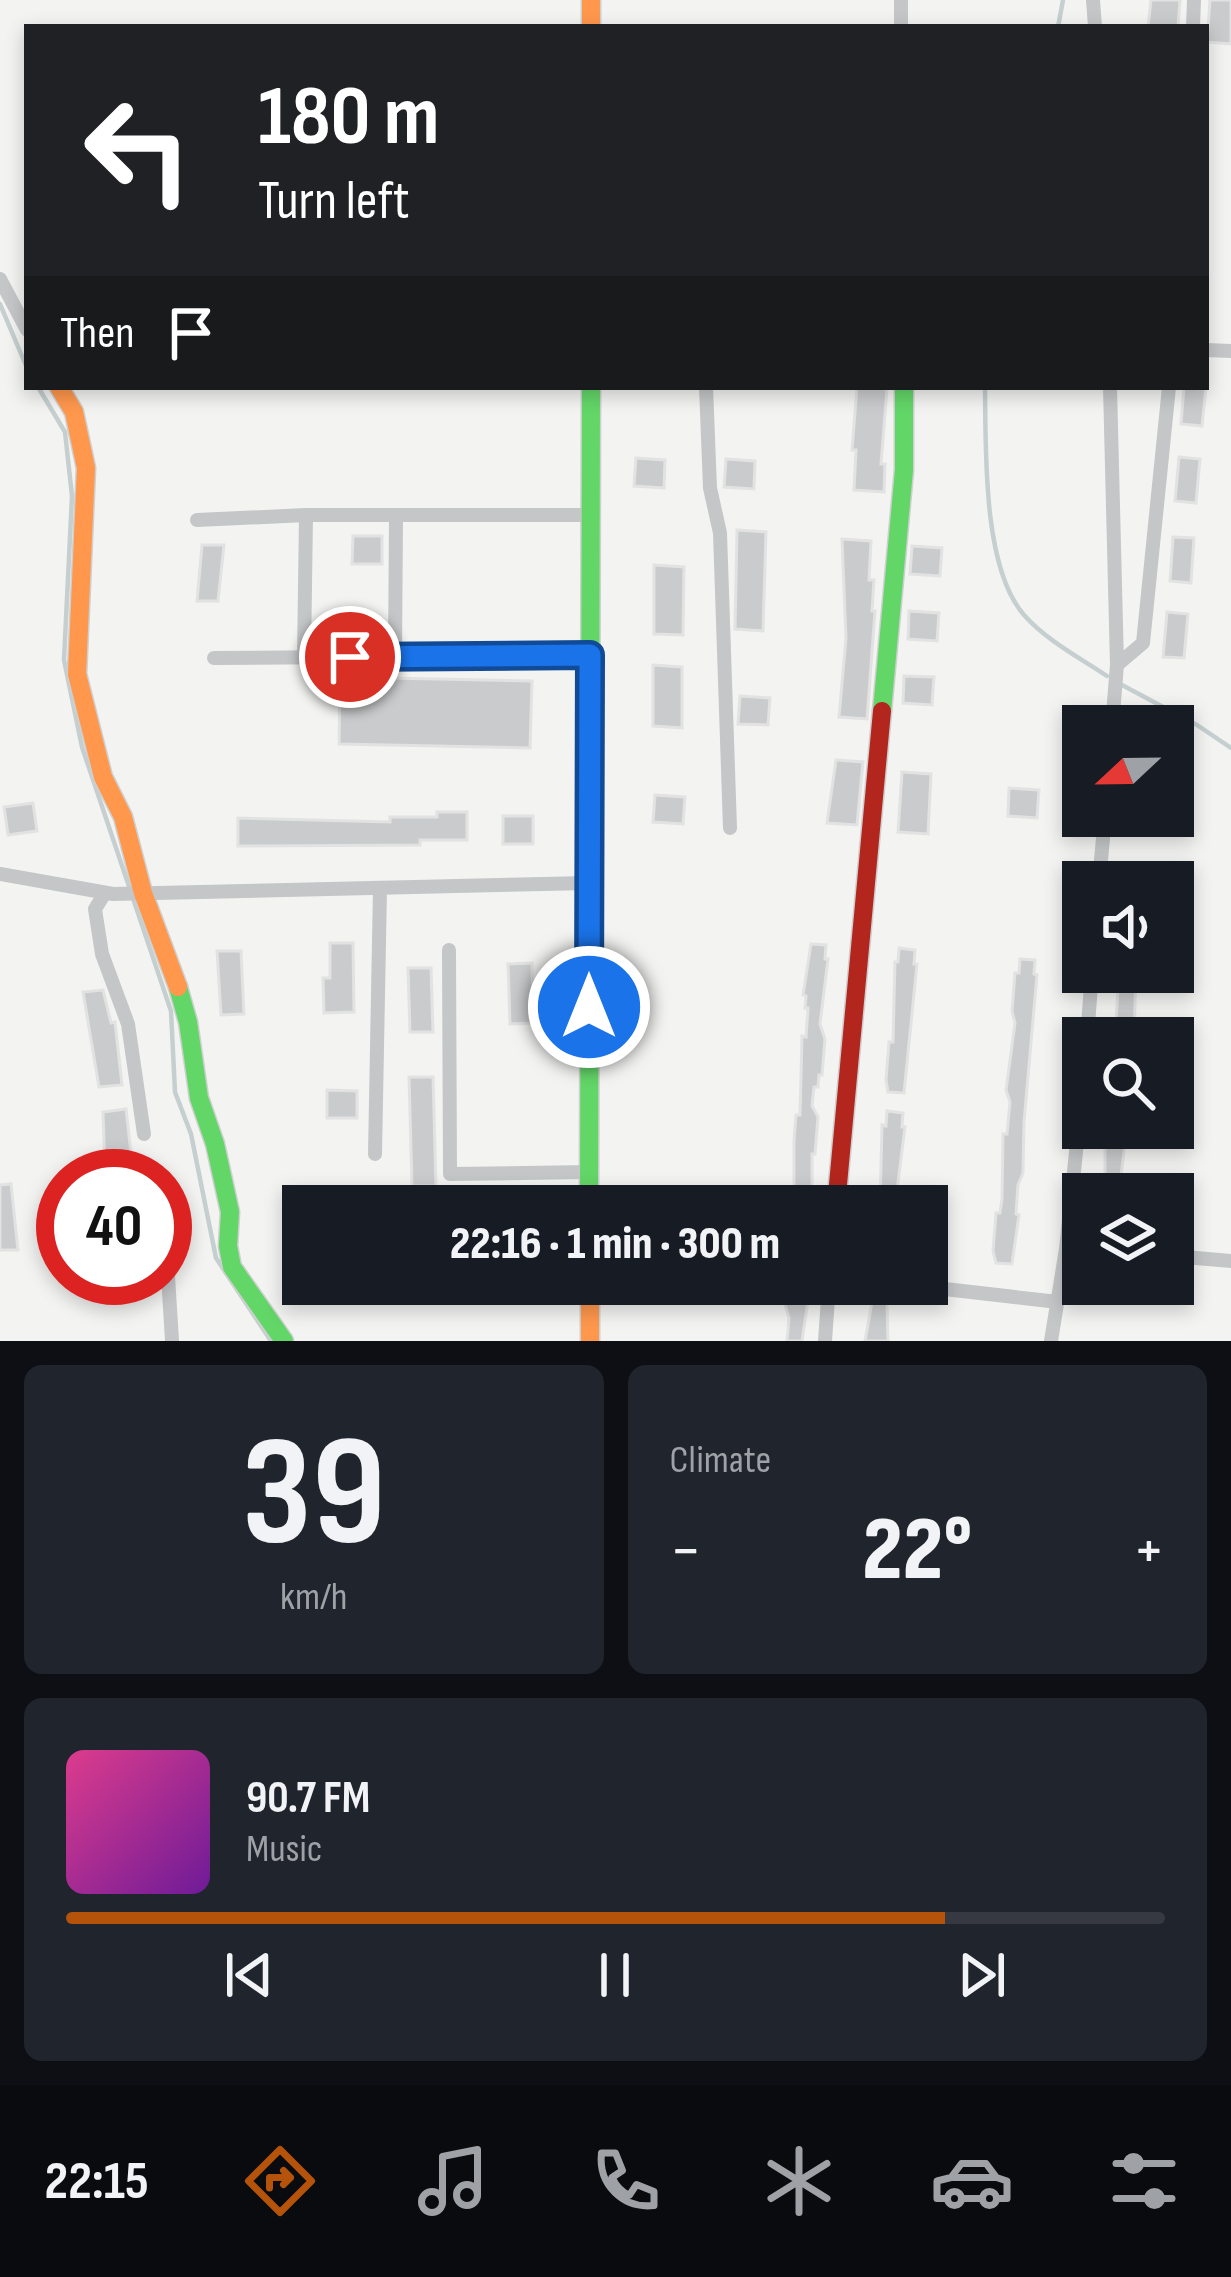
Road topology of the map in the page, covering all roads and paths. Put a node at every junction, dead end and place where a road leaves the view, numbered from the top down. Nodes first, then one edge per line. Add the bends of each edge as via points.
1 (0, 280) edge
2 (24, 324) edge
3 (61, 390) edge
4 (591, 390) edge
5 (706, 390) edge
6 (904, 390) edge
7 (1110, 390) edge
8 (1169, 390) edge
9 (306, 515) junction
10 (396, 515) junction
11 (591, 515) junction
12 (197, 520) dead end
13 (590, 655) junction
14 (304, 657) junction
15 (395, 657) junction
16 (214, 658) dead end
17 (1117, 665) junction
18 (1114, 705) edge
19 (730, 828) dead end
20 (0, 874) edge
21 (589, 883) junction
22 (380, 889) junction
23 (109, 893) junction
24 (143, 893) junction
25 (448, 950) dead end
26 (144, 1134) dead end
27 (375, 1154) dead end
28 (589, 1172) junction
29 (589, 1185) edge
30 (838, 1185) edge
31 (1194, 1258) edge
32 (1231, 1261) edge
33 (1062, 1276) edge
34 (948, 1289) edge
35 (1058, 1302) junction
36 (170, 1305) edge
37 (590, 1305) edge
38 (828, 1305) edge
39 (172, 1341) edge
40 (284, 1341) edge
41 (590, 1341) edge
42 (825, 1341) edge
43 (1051, 1341) edge

1 - 2 street
3 - 24 street via 86,468 76,674
4 - 11 street
5 - 19 street via 720,533
6 - 30 street via 904,470
7 - 17 street
8 - 17 street via 1143,643
9 - 10 street
9 - 12 street
9 - 14 street
10 - 11 street
10 - 15 street
11 - 13 street
13 - 15 street
13 - 21 street
14 - 15 street
14 - 16 street
17 - 18 street
20 - 23 street
21 - 22 street
21 - 28 street
22 - 24 street
22 - 27 street
23 - 24 street
23 - 26 street via 95,909 128,1024
24 - 40 street via 188,1022 230,1212 232,1267
25 - 28 street via 449,1174
28 - 29 street
31 - 32 street
33 - 35 street
34 - 35 street
35 - 43 street
36 - 39 street
37 - 41 street
38 - 42 street

